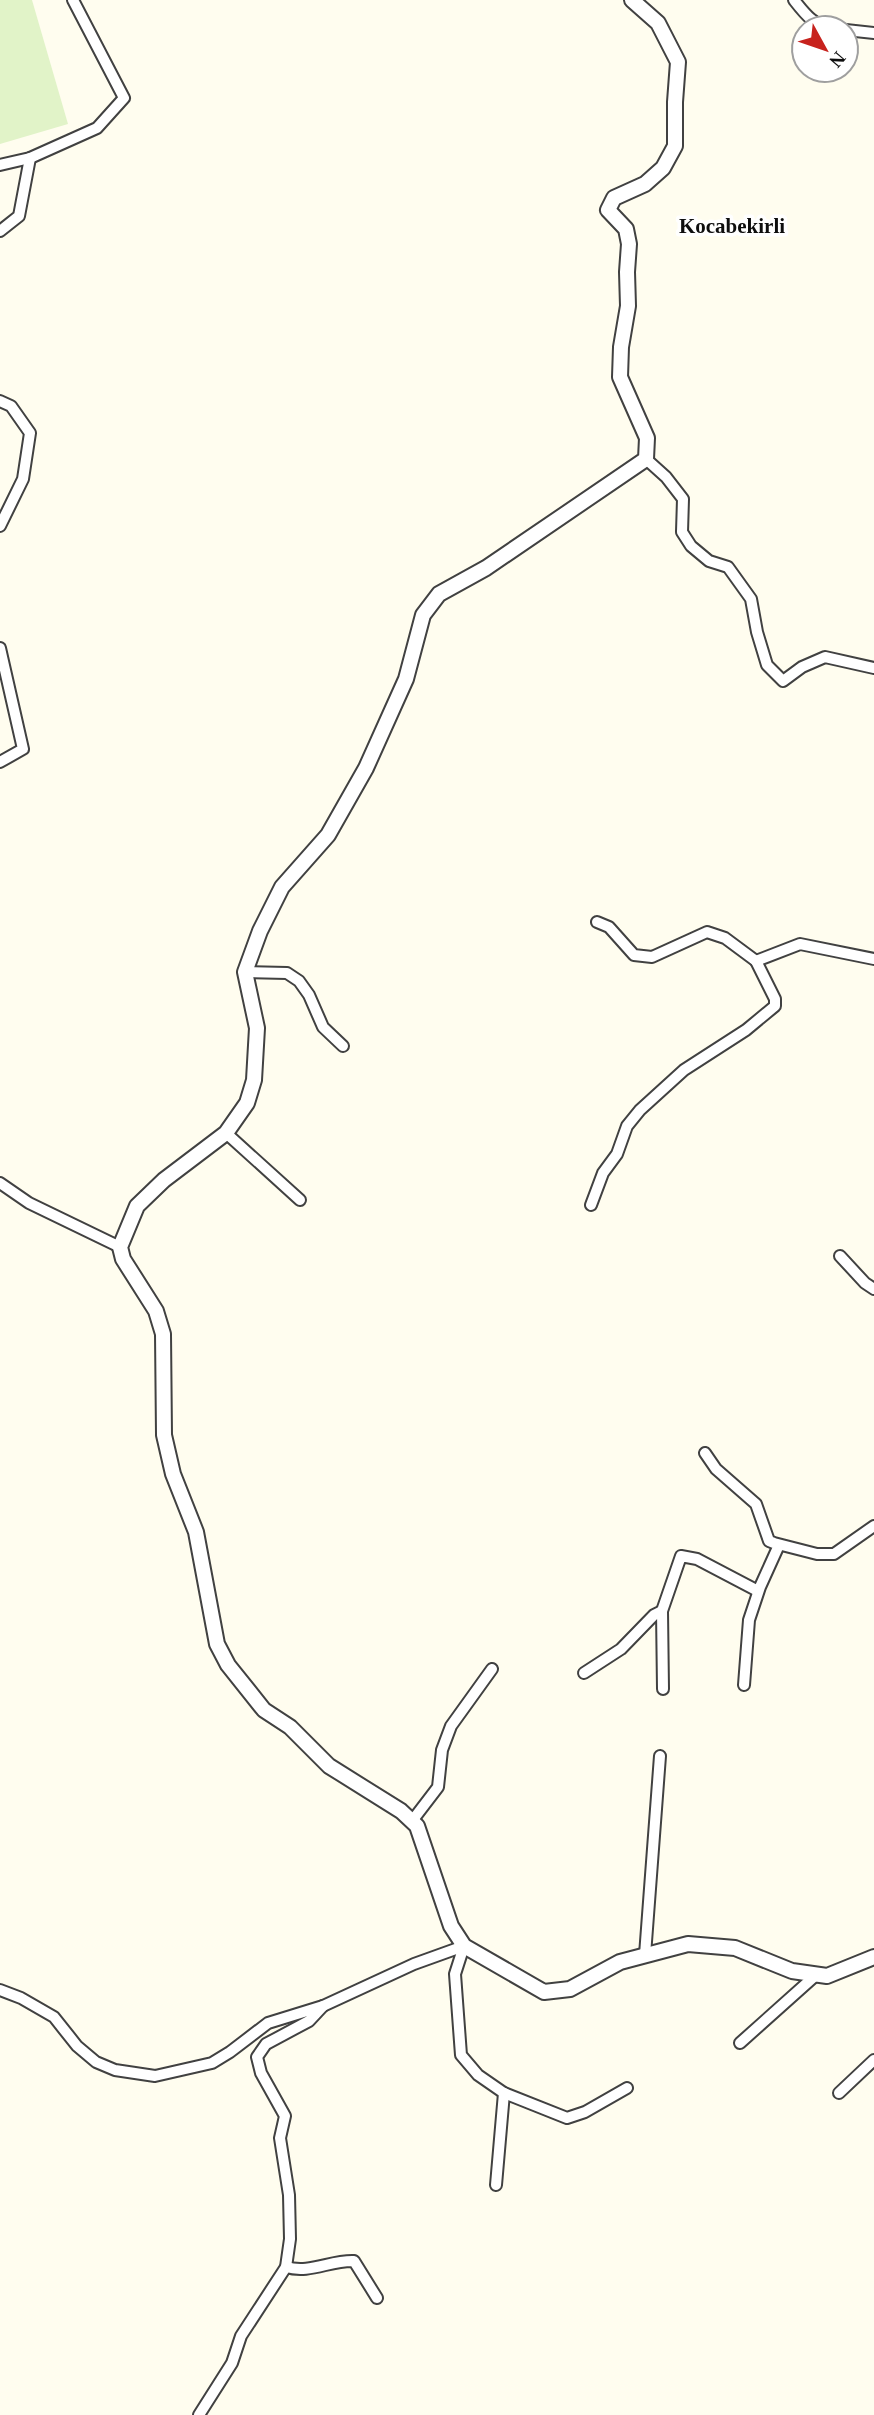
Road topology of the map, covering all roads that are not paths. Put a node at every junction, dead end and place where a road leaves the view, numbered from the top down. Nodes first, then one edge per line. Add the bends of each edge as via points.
1 (73, 0) edge
2 (632, 0) edge
3 (794, 0) edge
4 (805, 14) edge
5 (30, 158) junction
6 (0, 165) edge
7 (0, 231) edge
8 (0, 401) edge
9 (646, 459) junction
10 (0, 526) edge
11 (0, 648) edge
12 (874, 668) edge
13 (0, 762) edge
14 (597, 922) dead end
15 (874, 958) edge
16 (756, 961) junction
17 (245, 972) junction
18 (343, 1046) dead end
19 (226, 1133) junction
20 (0, 1183) edge
21 (300, 1200) dead end
22 (591, 1205) dead end
23 (120, 1247) junction
24 (839, 1255) dead end
25 (874, 1289) edge
26 (705, 1453) dead end
27 (874, 1526) edge
28 (779, 1545) junction
29 (758, 1591) junction
30 (663, 1611) junction
31 (492, 1669) dead end
32 (584, 1674) dead end
33 (744, 1685) dead end
34 (663, 1689) dead end
35 (660, 1756) dead end
36 (412, 1821) junction
37 (464, 1946) junction
38 (645, 1955) junction
39 (874, 1957) edge
40 (816, 1975) junction
41 (0, 1990) edge
42 (323, 2006) junction
43 (740, 2043) dead end
44 (874, 2060) edge
45 (627, 2088) dead end
46 (504, 2093) junction
47 (839, 2093) dead end
48 (496, 2185) dead end
49 (286, 2267) junction
50 (377, 2298) dead end
51 (199, 2415) edge

1 - 5 street via 124,98 97,128
2 - 9 street via 658,23 678,62 675,146 663,168 645,184 614,198 608,210 626,229 629,244 620,377 647,438
3 - 4 street
5 - 6 street
5 - 7 street via 19,216
8 - 10 street via 10,406 30,433 23,479
9 - 12 street via 683,499 682,532 691,546 709,561 728,567 751,600 767,665 783,681 825,657
9 - 17 street via 486,568 439,594 423,615 406,679 366,768 328,835 282,887
11 - 13 street via 23,749
14 - 16 street via 609,927 634,956 652,957 707,932 725,937
15 - 16 street via 800,944
16 - 22 street via 775,1006 684,1070 640,1110 603,1172
17 - 18 street via 287,974 299,981 323,1027
17 - 19 street via 257,1028 254,1080 247,1102
19 - 21 street
19 - 23 street via 137,1206
20 - 23 street via 29,1203
23 - 36 street via 122,1259 156,1311 163,1334 164,1435 173,1474 196,1532 217,1644 264,1710 290,1727 329,1766
24 - 25 street
26 - 28 street via 716,1469 756,1504 769,1541
27 - 28 street via 834,1554
28 - 29 street
29 - 30 street via 685,1555 677,1564
29 - 33 street via 750,1620
30 - 32 street via 621,1649
30 - 34 street
31 - 36 street via 451,1726 442,1750 438,1787
35 - 38 street
36 - 37 street via 451,1926
37 - 38 street via 544,1993 570,1989 620,1962
37 - 42 street
37 - 46 street via 455,1974 461,2055 478,2075
38 - 40 street via 688,1944 735,1948 792,1972
39 - 40 street via 827,1976
40 - 43 street
41 - 42 street via 54,2017 96,2062 155,2076 212,2063 268,2023
42 - 49 street via 309,2021 266,2044 257,2057 285,2116 281,2138 290,2239
44 - 47 street
45 - 46 street via 567,2118
46 - 48 street
49 - 50 street via 300,2271 354,2261
49 - 51 street via 241,2336 232,2362

